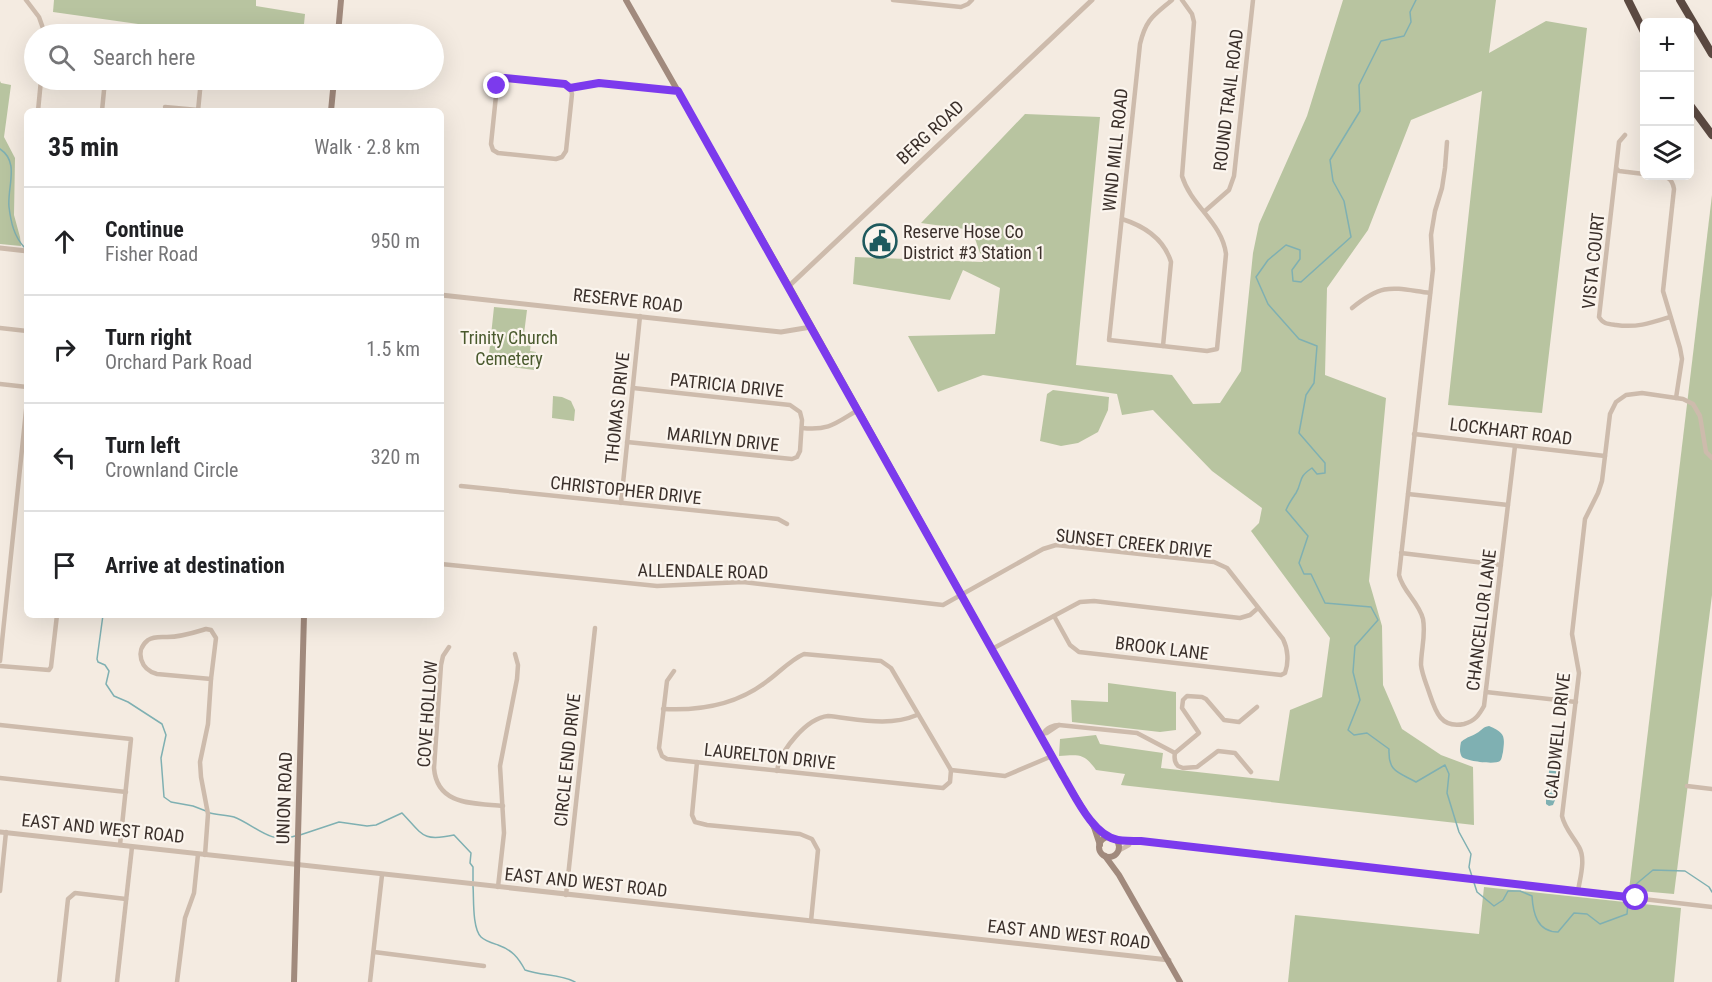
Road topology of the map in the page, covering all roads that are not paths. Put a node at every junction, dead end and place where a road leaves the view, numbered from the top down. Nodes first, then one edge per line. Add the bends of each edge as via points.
1 (26, 0) edge
2 (341, 0) edge
3 (626, 0) edge
4 (893, 0) edge
5 (972, 0) edge
6 (1092, 0) edge
7 (1172, 0) edge
8 (1182, 0) edge
9 (1254, 0) edge
10 (1628, 0) edge
11 (1680, 0) edge
12 (41, 24) edge
13 (339, 24) edge
14 (1640, 24) edge
15 (1712, 54) edge
16 (570, 88) junction
17 (40, 90) edge
18 (104, 90) edge
19 (200, 90) edge
20 (333, 90) edge
21 (678, 91) junction
22 (165, 107) dead end
23 (38, 108) edge
24 (102, 108) edge
25 (176, 108) edge
26 (198, 108) edge
27 (331, 108) edge
28 (1694, 112) edge
29 (1625, 135) dead end
30 (1712, 135) edge
31 (1447, 142) dead end
32 (1617, 169) junction
33 (1640, 174) edge
34 (1671, 180) edge
35 (1205, 211) junction
36 (1122, 219) junction
37 (0, 248) edge
38 (24, 251) edge
39 (789, 286) junction
40 (1430, 292) junction
41 (444, 295) edge
42 (1352, 309) dead end
43 (640, 316) junction
44 (1670, 317) junction
45 (811, 327) junction
46 (0, 328) edge
47 (24, 331) edge
48 (1162, 346) junction
49 (0, 384) edge
50 (24, 387) edge
51 (633, 388) junction
52 (1676, 398) junction
53 (858, 410) junction
54 (802, 428) junction
55 (24, 430) edge
56 (1414, 434) junction
57 (627, 442) junction
58 (1515, 446) junction
59 (1605, 456) junction
60 (1712, 458) edge
61 (460, 486) dead end
62 (1408, 494) junction
63 (621, 503) junction
64 (1508, 505) junction
65 (786, 524) dead end
66 (1401, 553) junction
67 (444, 564) edge
68 (1501, 565) junction
69 (961, 595) junction
70 (1258, 609) junction
71 (1054, 616) junction
72 (57, 618) edge
73 (304, 618) edge
74 (595, 628) dead end
75 (449, 647) dead end
76 (992, 649) junction
77 (515, 654) dead end
78 (0, 661) edge
79 (0, 666) edge
80 (674, 670) dead end
81 (1285, 673) joint
82 (211, 680) junction
83 (1486, 692) junction
84 (1576, 702) junction
85 (1257, 707) dead end
86 (663, 709) junction
87 (917, 715) junction
88 (0, 725) edge
89 (1042, 734) junction
90 (1175, 753) junction
91 (1052, 756) junction
92 (697, 762) junction
93 (951, 770) junction
94 (777, 771) junction
95 (1251, 772) dead end
96 (0, 778) edge
97 (1687, 786) dead end
98 (1712, 789) edge
99 (126, 792) junction
100 (502, 806) junction
101 (1094, 827) junction
102 (3, 832) edge
103 (1113, 839) junction
104 (1131, 842) junction
105 (120, 845) junction
106 (1100, 845) junction
107 (132, 846) junction
108 (1117, 852) junction
109 (202, 854) junction
110 (1105, 856) junction
111 (297, 865) junction
112 (382, 875) junction
113 (1119, 875) junction
114 (498, 887) junction
115 (0, 891) edge
116 (1578, 891) junction
117 (566, 895) junction
118 (126, 899) junction
119 (1712, 907) edge
120 (811, 921) junction
121 (374, 952) junction
122 (1169, 960) junction
123 (484, 966) dead end
124 (59, 982) edge
125 (117, 982) edge
126 (177, 982) edge
127 (294, 982) edge
128 (370, 982) edge
129 (1180, 982) edge

1 - 12 street
2 - 13 main road
3 - 21 main road
4 - 5 street via 961,7
6 - 39 street, BERG ROAD
7 - 36 street, WIND MILL ROAD via 1147,22 1140,44
8 - 35 street via 1194,22 1182,176 1186,188
9 - 35 street, ROUND TRAIL ROAD via 1234,176 1228,190
10 - 14 highway
11 - 15 highway
16 - 16 street via 566,151 562,157 493,150 500,81 505,78 565,84
16 - 21 street via 599,83
17 - 23 street
18 - 24 street
19 - 26 street
20 - 27 main road
21 - 39 main road
22 - 25 street
28 - 30 highway
29 - 32 street, VISTA COURT via 1619,142
31 - 40 street, CHANCELLOR LANE via 1431,235
32 - 33 street
32 - 44 street, VISTA COURT via 1600,321 1632,327
34 - 44 street via 1674,189 1663,291
35 - 48 street via 1224,243 1226,254 1217,350
36 - 48 street via 1148,231 1171,262
36 - 48 street, WIND MILL ROAD via 1109,340
37 - 38 street
39 - 45 main road
40 - 42 street via 1387,288
40 - 56 street, CHANCELLOR LANE
41 - 43 street, RESERVE ROAD
43 - 45 street, RESERVE ROAD via 781,332
43 - 51 street, THOMAS DRIVE
44 - 52 street via 1682,359
45 - 53 main road
46 - 47 street
49 - 50 street
51 - 54 street, PATRICIA DRIVE via 790,405 800,412
51 - 57 street, THOMAS DRIVE
52 - 59 street, CALDWELL DRIVE via 1642,393 1626,395 1616,402 1610,414
52 - 60 street, CALDWELL DRIVE via 1693,404 1700,416 1706,452
53 - 54 street, MARILYN DRIVE via 829,427
53 - 69 main road
54 - 57 street, MARILYN DRIVE via 799,454 792,459
55 - 78 street
56 - 58 street, LOCKHART ROAD
56 - 62 street, CHANCELLOR LANE
57 - 63 street, THOMAS DRIVE
58 - 59 street, LOCKHART ROAD
58 - 64 street, CHANCELLOR LANE
59 - 84 street, CALDWELL DRIVE via 1602,481 1585,519 1572,634 1579,668
61 - 63 street, CHRISTOPHER DRIVE
62 - 64 street
62 - 66 street, CHANCELLOR LANE
63 - 65 street, CHRISTOPHER DRIVE via 778,519
64 - 68 street, CHANCELLOR LANE
66 - 68 street
66 - 83 street, CHANCELLOR LANE via 1400,579 1423,618 1422,669 1436,713 1455,725 1468,723 1478,717
67 - 69 street, ALLENDALE ROAD via 657,586 743,582 943,604
68 - 83 street, CHANCELLOR LANE
69 - 70 street, SUNSET CREEK DRIVE via 1056,545 1214,562 1227,568
69 - 76 main road
70 - 71 street via 1240,618 1094,601 1080,602
70 - 81 street, SUNSET CREEK DRIVE via 1287,647
71 - 76 street
71 - 81 street, BROOK LANE via 1078,652
72 - 79 street via 51,667 47,671
73 - 111 main road, UNION ROAD
74 - 117 street, CIRCLE END DRIVE
75 - 100 street, COVE HOLLOW via 441,665 436,778 445,793 456,800
76 - 89 main road
77 - 100 street via 518,679 500,766
80 - 86 street, LAURELTON DRIVE via 667,681
82 - 82 street via 216,638 209,629 182,636 154,637 142,650 142,662 152,673
82 - 109 street via 200,762 208,814
83 - 84 street
84 - 116 street, CALDWELL DRIVE via 1562,816 1582,856
85 - 90 street via 1239,722 1224,720 1206,699 1187,696 1182,708 1199,733
86 - 87 street via 696,709 733,701 807,654 885,663
86 - 92 street, LAURELTON DRIVE via 660,753 667,759
87 - 93 street
87 - 94 street via 887,722 820,717 787,746
88 - 99 street via 131,739
89 - 90 street via 1059,725 1137,733
89 - 91 main road
90 - 95 street via 1178,765 1193,769 1218,751 1235,753
91 - 93 street via 1005,776
91 - 101 main road
92 - 94 street, LAURELTON DRIVE
92 - 120 street via 692,815 695,822 800,834 815,843 818,854
93 - 94 street, LAURELTON DRIVE via 950,782 943,788
96 - 99 street
97 - 98 street
99 - 105 street
100 - 114 street via 504,843
101 - 103 main road
101 - 106 main road
102 - 105 street, EAST AND WEST ROAD
102 - 115 street
103 - 104 street
103 - 106 main road
103 - 108 main road via 1119,846
104 - 108 street
104 - 116 street
105 - 107 street, EAST AND WEST ROAD
106 - 110 main road
107 - 109 street, EAST AND WEST ROAD
107 - 118 street
108 - 110 main road
108 - 113 main road
109 - 111 street, EAST AND WEST ROAD
109 - 126 street via 185,918
110 - 113 main road
111 - 112 street, EAST AND WEST ROAD
111 - 127 main road, UNION ROAD
112 - 114 street, EAST AND WEST ROAD
112 - 121 street
113 - 122 main road
114 - 117 street, EAST AND WEST ROAD
116 - 119 street
117 - 120 street, EAST AND WEST ROAD
118 - 124 street via 75,893 68,898
118 - 125 street
120 - 122 street, EAST AND WEST ROAD
121 - 123 street
121 - 128 street
122 - 129 main road

